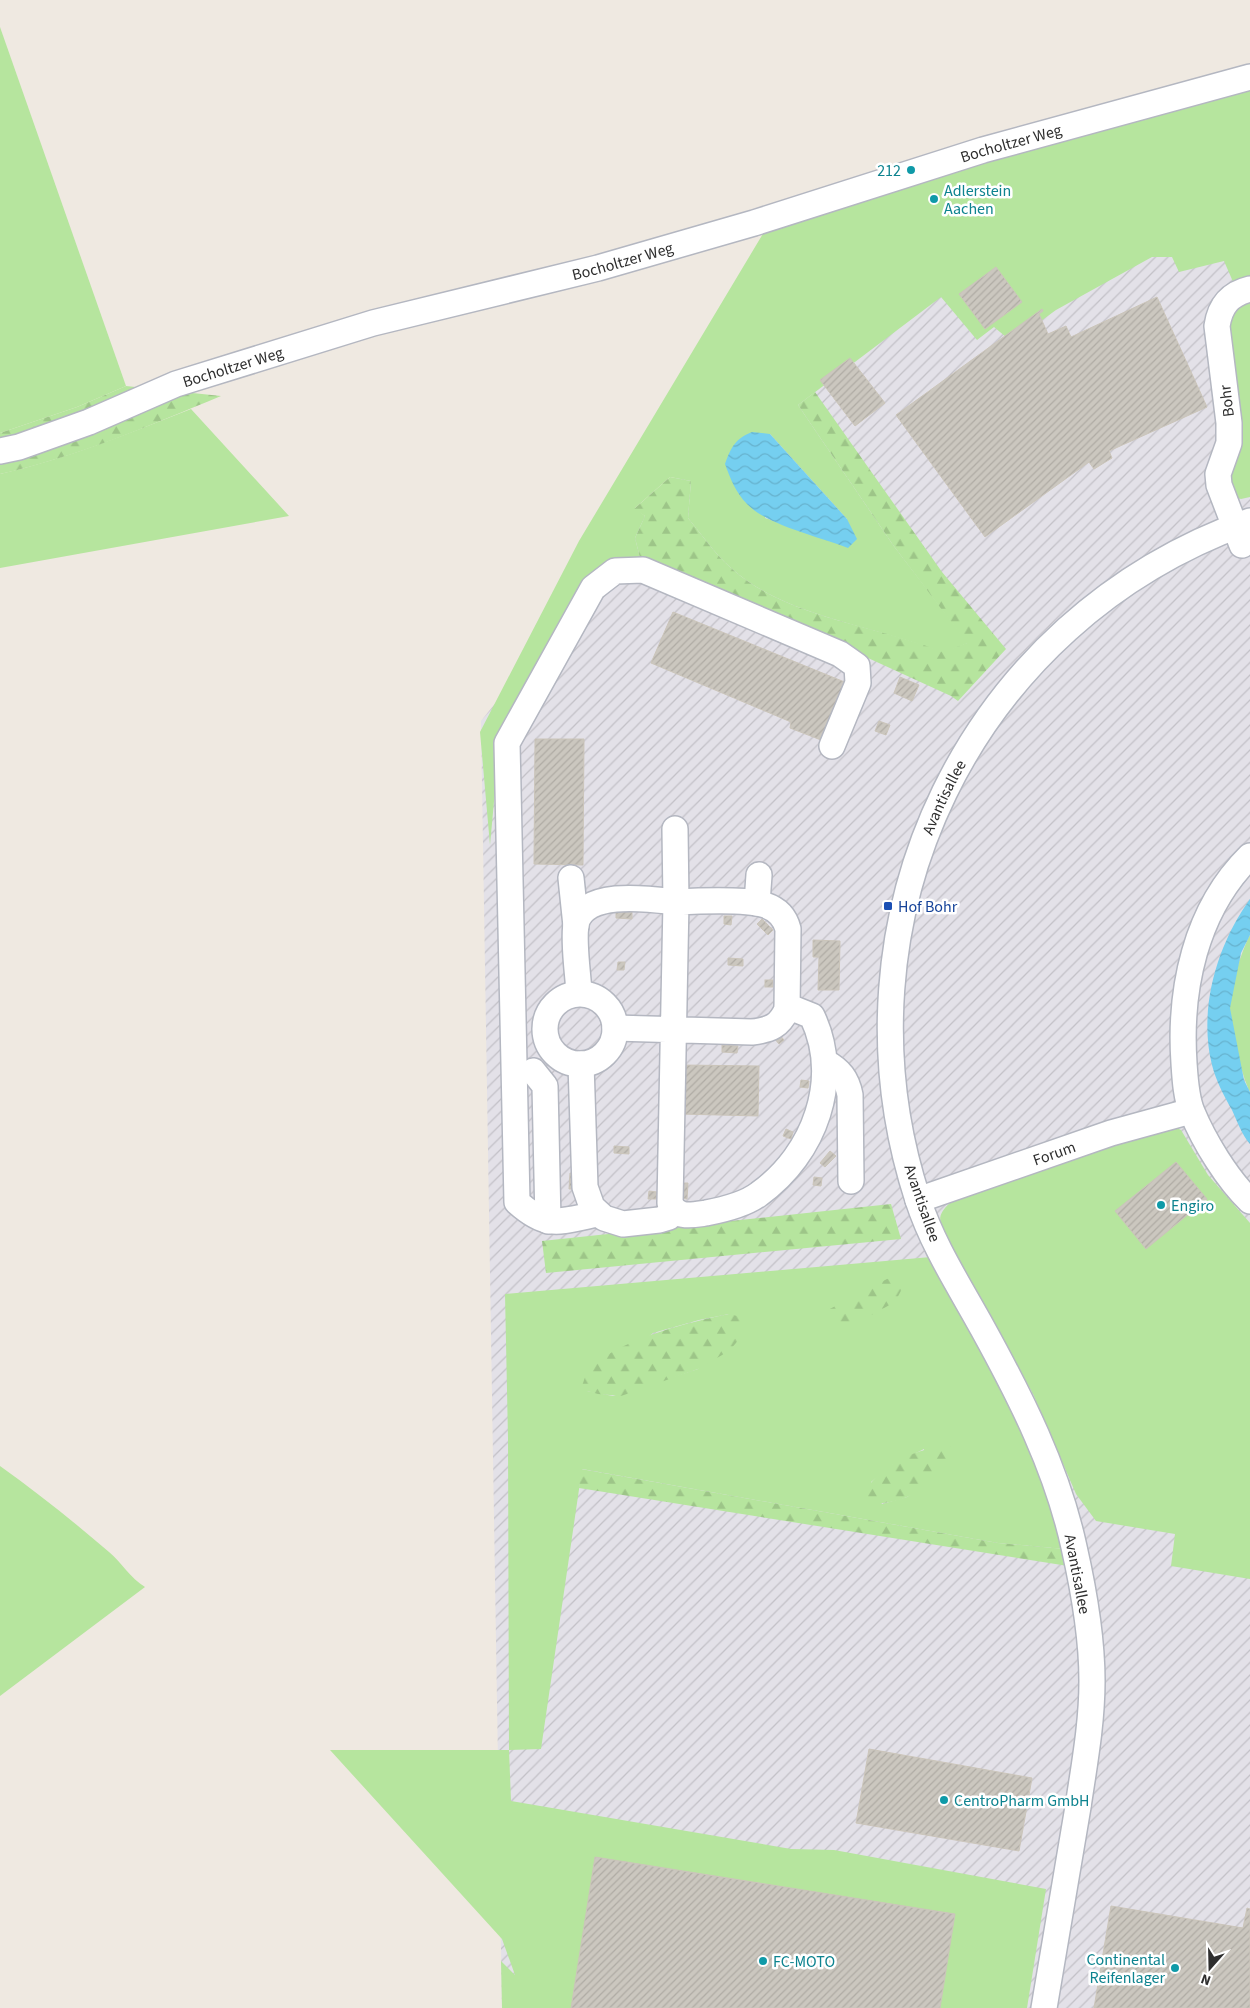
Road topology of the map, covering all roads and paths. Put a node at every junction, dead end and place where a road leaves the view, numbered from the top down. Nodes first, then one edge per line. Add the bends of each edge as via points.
1 (1250, 77) edge
2 (1250, 289) edge
3 (0, 451) edge
4 (1242, 531) edge
5 (832, 746) dead end
6 (675, 829) dead end
7 (1250, 856) edge
8 (759, 875) dead end
9 (676, 902) junction
10 (757, 903) junction
11 (579, 993) junction
12 (787, 1006) junction
13 (616, 1028) junction
14 (673, 1030) junction
15 (552, 1051) junction
16 (825, 1062) junction
17 (581, 1064) junction
18 (524, 1072) junction
19 (1191, 1111) junction
20 (851, 1181) dead end
21 (918, 1200) junction
22 (1250, 1200) edge
23 (675, 1211) junction
24 (598, 1214) junction
25 (1044, 2008) edge

1 - 3 street, Bocholtzer Weg via 983,150 754,223 598,268 372,323 176,384 89,422
2 - 4 street, Bohr via 1234,294 1226,302 1217,326 1229,423 1229,443 1218,474 1219,485
4 - 21 street, Avantisallee via 1158,563 1122,586 1053,641 1007,690 969,746 941,797 903,910 896,948 890,1022 891,1077
5 - 18 street via 858,683 857,666 840,654 642,570 615,571 593,588 506,743
6 - 9 street
7 - 19 street via 1217,900 1198,938 1185,990 1181,1027
8 - 10 street
9 - 10 street
9 - 11 street via 608,900 578,892 581,912 576,926
9 - 14 street
10 - 12 street via 776,910 786,922
11 - 13 street via 592,995 604,1003
11 - 15 street via 559,1000 546,1016 544,1030
12 - 14 street via 776,1026 765,1031
12 - 16 street via 812,1016 819,1030
13 - 14 street
13 - 17 street via 606,1053
14 - 23 street via 670,1203
15 - 17 street via 567,1062
15 - 18 street
16 - 20 street via 842,1074 848,1084
16 - 23 street via 826,1074 812,1130 803,1150 781,1176 758,1195 718,1210 684,1216
17 - 24 street via 585,1187
18 - 24 street via 517,1202 534,1217 554,1222
19 - 21 street, Forum via 1111,1133
19 - 22 street via 1216,1157
21 - 25 street, Avantisallee via 937,1246 1012,1383 1058,1485 1088,1616 1092,1679 1089,1728
23 - 24 street via 659,1220 623,1224

